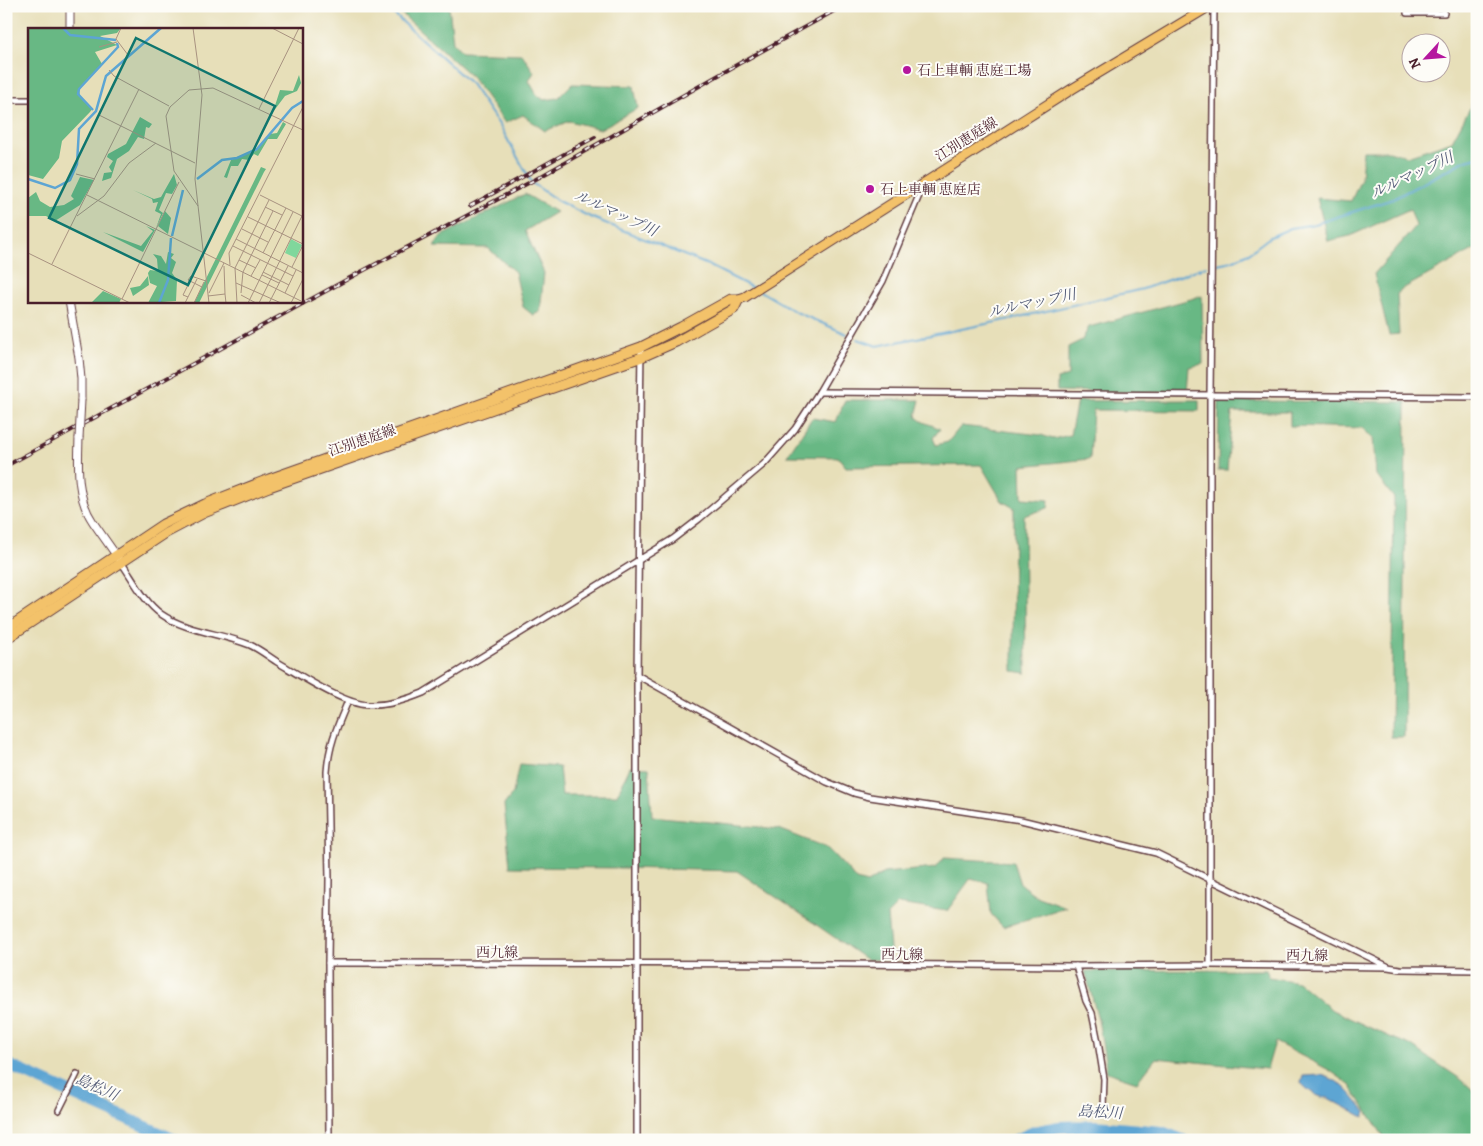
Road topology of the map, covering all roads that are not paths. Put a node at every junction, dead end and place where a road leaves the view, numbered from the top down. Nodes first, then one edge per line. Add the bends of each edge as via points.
1 (70, 6) edge
2 (1210, 6) edge
3 (1214, 6) edge
4 (1407, 6) edge
5 (1444, 6) edge
6 (70, 28) edge
7 (6, 100) edge
8 (28, 100) edge
9 (925, 182) junction
10 (742, 298) junction
11 (69, 302) edge
12 (641, 347) junction
13 (642, 357) junction
14 (819, 392) junction
15 (1210, 395) junction
16 (1477, 397) edge
17 (119, 559) junction
18 (639, 560) junction
19 (6, 629) edge
20 (6, 639) edge
21 (637, 676) junction
22 (348, 701) junction
23 (1210, 878) junction
24 (328, 964) junction
25 (637, 964) junction
26 (1210, 965) junction
27 (1076, 966) junction
28 (1388, 967) junction
29 (1477, 970) edge
30 (77, 1074) dead end
31 (1103, 1107) dead end
32 (59, 1110) dead end
33 (329, 1140) edge
34 (638, 1140) edge

1 - 6 street
2 - 9 main road, 江別恵庭線 via 1072,88
3 - 15 street
4 - 5 street via 1407,13 1444,13
7 - 8 street
9 - 10 main road, 江別恵庭線
9 - 14 street via 883,281
10 - 12 main road, 江別恵庭線 via 731,298
10 - 13 main road, 江別恵庭線 via 734,309
11 - 17 street, bridge via 81,379 78,472 83,500 92,521
12 - 13 street
12 - 17 main road, 江別恵庭線 via 205,504 163,524
13 - 17 main road, 江別恵庭線 via 269,487 204,513
13 - 18 street
14 - 15 street
14 - 18 street via 795,429 764,464 673,539
15 - 16 street
15 - 23 street
17 - 19 main road, 江別恵庭線
17 - 20 main road, 江別恵庭線
17 - 22 street via 158,612 176,623 259,649
18 - 21 street
18 - 22 street via 423,693 402,702 368,705
21 - 23 street via 827,782 854,793 1021,820 1156,852
21 - 25 street
22 - 24 street via 328,755
23 - 26 street
23 - 28 street
24 - 25 street, 西九線
24 - 33 street
25 - 27 street, 西九線
25 - 34 street
26 - 27 street, 西九線
26 - 28 street, 西九線
27 - 31 street via 1098,1042 1104,1079
28 - 29 street, 西九線
30 - 32 street

